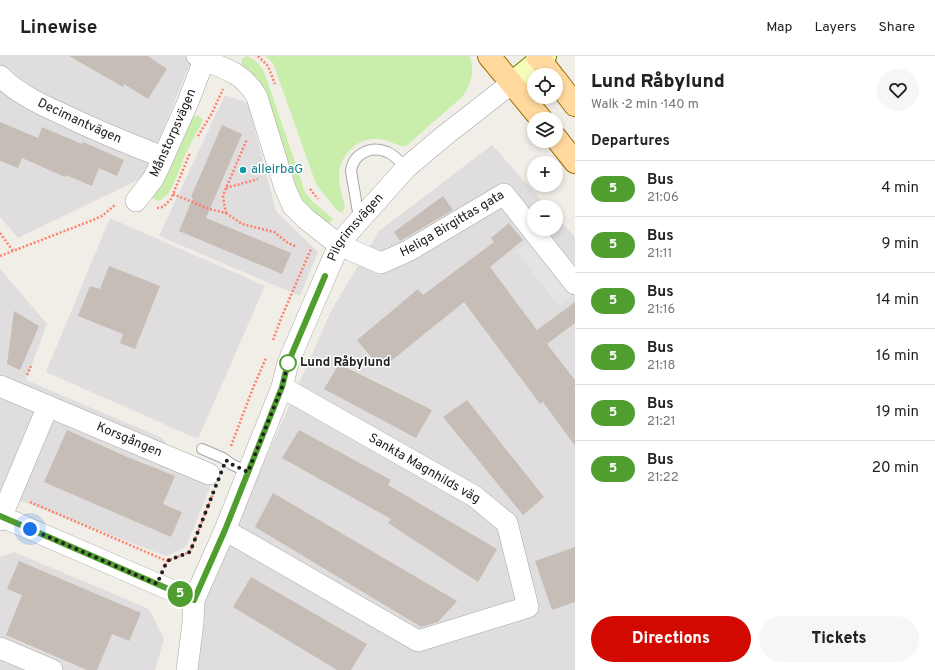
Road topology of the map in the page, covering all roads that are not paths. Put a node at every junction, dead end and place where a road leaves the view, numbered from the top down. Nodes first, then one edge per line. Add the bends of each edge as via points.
1 (489, 56) edge
2 (202, 58) edge
3 (543, 62) edge
4 (0, 76) edge
5 (512, 83) junction
6 (563, 89) edge
7 (575, 105) edge
8 (535, 112) edge
9 (563, 147) edge
10 (163, 157) junction
11 (575, 162) edge
12 (406, 168) junction
13 (136, 201) road end
14 (360, 218) junction
15 (339, 245) junction
16 (575, 284) edge
17 (0, 386) edge
18 (282, 387) junction
19 (48, 406) junction
20 (202, 449) dead end
21 (248, 472) junction
22 (209, 474) dead end
23 (0, 517) edge
24 (225, 530) junction
25 (194, 600) junction
26 (0, 648) edge
27 (52, 670) edge
28 (187, 670) edge

1 - 5 main road
2 - 10 street, Månstorpsvägen via 188,102
2 - 15 street via 232,71 252,87 258,97 285,188 293,206
3 - 5 street
4 - 10 street, Decimantvägen via 19,92 41,104
5 - 8 main road
5 - 12 street, Pilgrimsvägen
6 - 7 main road
9 - 11 main road
10 - 13 street, Månstorpsvägen via 153,179
12 - 14 street, Pilgrimsvägen
12 - 14 lane via 394,156 380,150 364,152 355,159 351,171
14 - 15 street, Pilgrimsvägen
15 - 16 street, Heliga Birgittas gata via 381,263 408,251 504,194
15 - 18 street, Pilgrimsvägen via 288,363
17 - 19 street, Korsgången
18 - 21 street, Pilgrimsvägen
18 - 24 street, Sankta Magnhilds väg via 474,496 507,523 528,606 418,641
19 - 22 street, Korsgången
19 - 23 street
20 - 21 lane
21 - 24 street, Pilgrimsvägen
23 - 25 street
24 - 25 street, Pilgrimsvägen
25 - 28 street, Pilgrimsvägen
26 - 27 street

